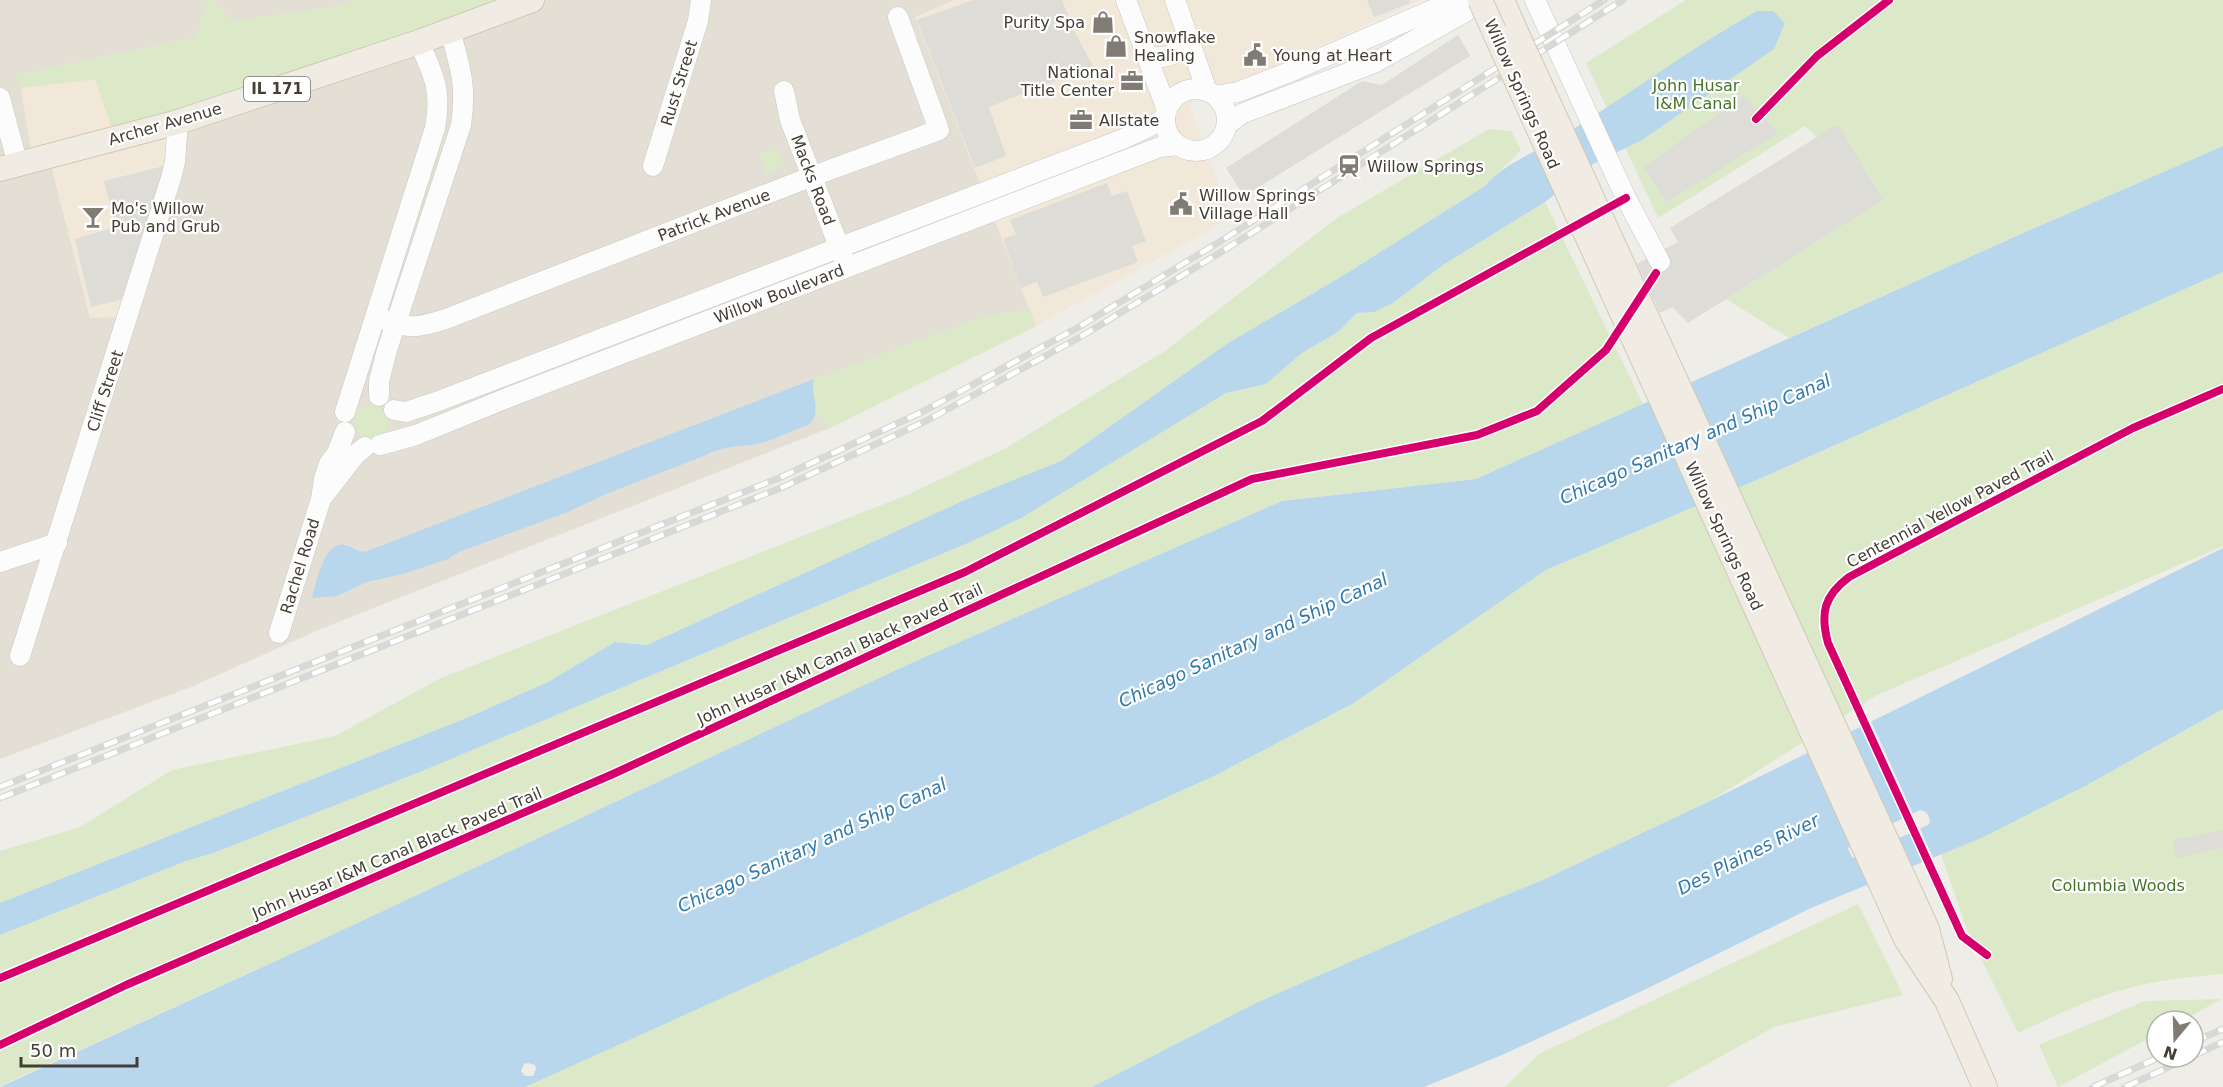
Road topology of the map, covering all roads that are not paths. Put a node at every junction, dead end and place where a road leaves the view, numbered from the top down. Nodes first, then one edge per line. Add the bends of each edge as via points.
1 (532, 0) edge
2 (701, 0) edge
3 (1126, 0) edge
4 (1175, 0) edge
5 (1455, 0) edge
6 (1471, 0) edge
7 (1480, 0) edge
8 (1502, 0) edge
9 (1535, 0) edge
10 (898, 17) dead end
11 (450, 30) junction
12 (1190, 41) junction
13 (419, 42) junction
14 (1146, 56) junction
15 (784, 91) dead end
16 (1211, 93) junction
17 (0, 98) edge
18 (1166, 114) junction
19 (178, 122) junction
20 (1227, 125) junction
21 (1178, 145) junction
22 (653, 166) dead end
23 (9, 167) edge
24 (813, 176) junction
25 (839, 247) junction
26 (1660, 262) dead end
27 (847, 268) junction
28 (376, 317) junction
29 (396, 324) junction
30 (379, 396) junction
31 (393, 410) junction
32 (345, 412) junction
33 (345, 432) junction
34 (373, 446) junction
35 (321, 499) junction
36 (57, 543) junction
37 (0, 562) edge
38 (279, 633) dead end
39 (20, 657) dead end
40 (1917, 934) junction
41 (1985, 1087) edge

1 - 11 main road, Archer Avenue / IL 171
2 - 22 street, Rust Street
3 - 14 street
4 - 12 street
5 - 16 street via 1292,72 1238,92
6 - 20 street via 1465,12 1374,63 1241,114
7 - 40 main road, Willow Springs Road, bridge
8 - 40 main road, Willow Springs Road, bridge
9 - 26 street via 1636,219
10 - 24 street, Patrick Avenue via 939,130
11 - 13 main road, Archer Avenue / IL 171
11 - 29 street via 464,86 461,125
12 - 14 street via 1171,56
12 - 16 street
13 - 19 main road, Archer Avenue / IL 171
13 - 28 street via 435,77 439,109
14 - 18 street
15 - 24 street, Macks Road via 790,120
16 - 18 street via 1197,89 1178,94
16 - 20 street via 1223,104
17 - 23 street
18 - 21 street via 1171,138
18 - 25 street, Willow Boulevard via 1123,139
19 - 23 main road, Archer Avenue / IL 171
19 - 36 street, Cliff Street via 171,178
20 - 21 street via 1224,135 1208,149 1197,151
21 - 27 street, Willow Boulevard via 1160,147
24 - 25 street, Macks Road
24 - 29 street, Patrick Avenue via 446,319 424,326
25 - 27 street, Macks Road
25 - 31 street, Willow Boulevard via 436,402 406,411
27 - 34 street, Willow Boulevard via 416,435
28 - 29 street, Patrick Avenue
28 - 32 street
29 - 30 street
30 - 31 street
30 - 32 street via 355,399
31 - 34 street, Rachel Road via 395,427 387,441
32 - 33 street, Rachel Road
33 - 34 street via 350,439
33 - 35 street, Rachel Road via 329,464
34 - 35 street, Rachel Road via 355,455
35 - 38 street, Rachel Road
36 - 37 street
36 - 39 street, Cliff Street
40 - 41 main road, Willow Springs Road

